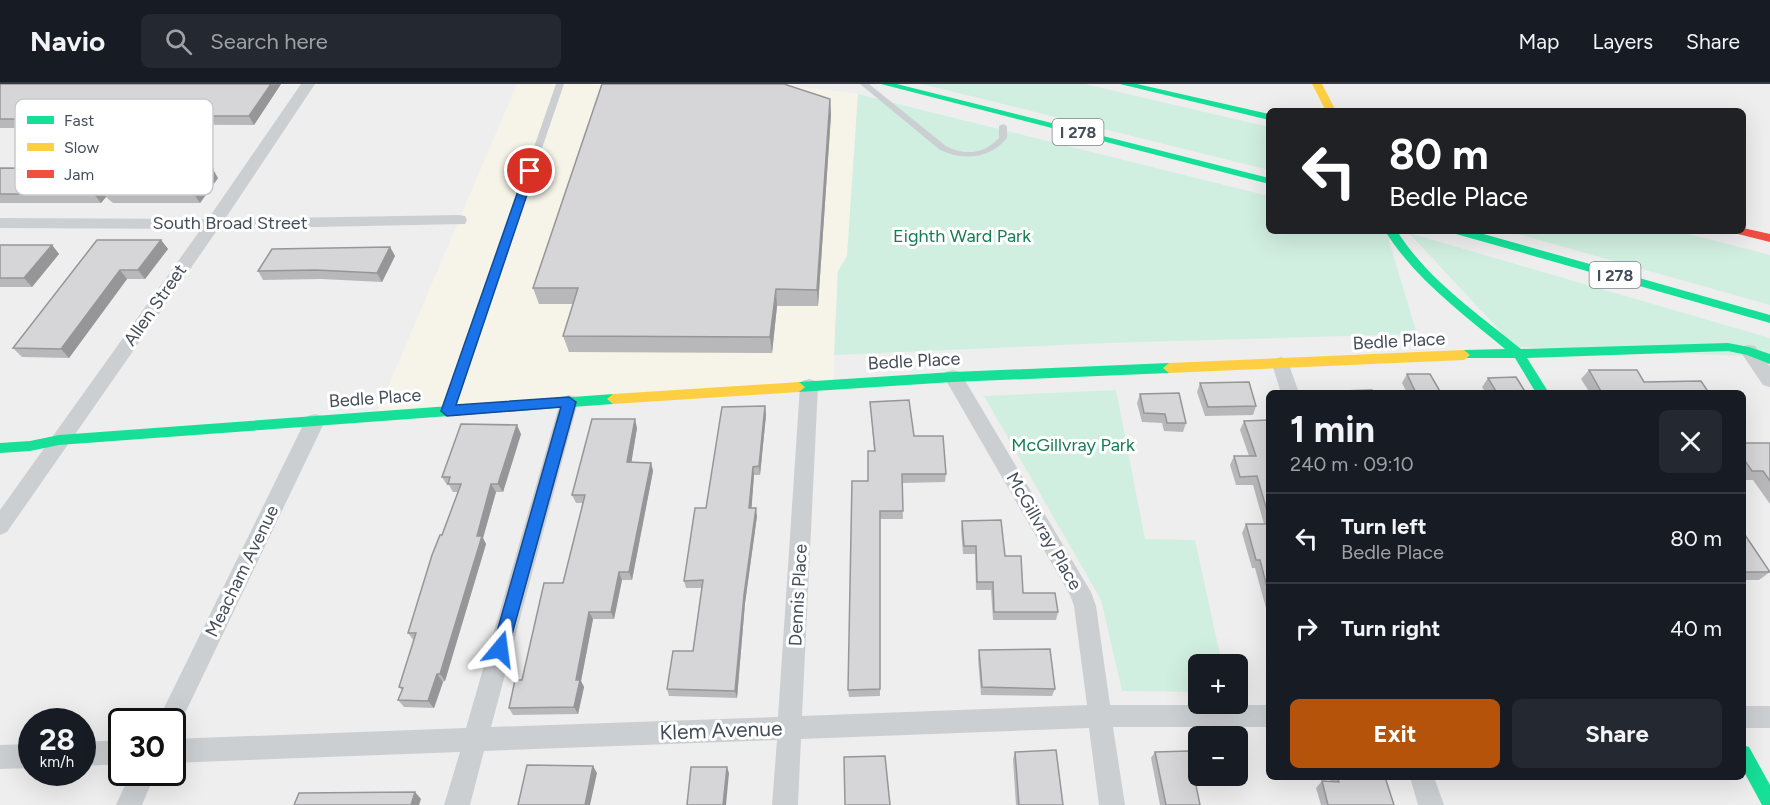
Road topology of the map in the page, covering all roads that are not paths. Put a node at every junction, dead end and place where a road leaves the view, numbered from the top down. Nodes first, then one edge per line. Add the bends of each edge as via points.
1 (308, 84) edge
2 (560, 84) edge
3 (864, 84) edge
4 (886, 84) edge
5 (1125, 84) edge
6 (1317, 84) edge
7 (1329, 108) edge
8 (1266, 116) edge
9 (1003, 126) dead end
10 (1266, 180) edge
11 (459, 220) dead end
12 (0, 223) edge
13 (213, 224) junction
14 (1746, 232) edge
15 (1393, 234) edge
16 (1471, 234) edge
17 (1770, 238) edge
18 (1770, 319) edge
19 (1749, 351) junction
20 (1518, 353) junction
21 (1770, 359) edge
22 (1281, 364) junction
23 (953, 377) junction
24 (1770, 380) edge
25 (809, 386) junction
26 (1289, 390) edge
27 (1541, 390) edge
28 (569, 402) junction
29 (447, 411) junction
30 (315, 421) junction
31 (59, 440) junction
32 (0, 448) edge
33 (0, 526) edge
34 (176, 708) edge
35 (1266, 716) edge
36 (1100, 717) junction
37 (1746, 717) edge
38 (1770, 717) edge
39 (791, 728) junction
40 (475, 739) junction
41 (186, 750) edge
42 (18, 756) edge
43 (0, 757) edge
44 (1746, 758) edge
45 (1423, 780) edge
46 (138, 786) edge
47 (1770, 802) edge
48 (129, 805) edge
49 (457, 805) edge
50 (785, 805) edge
51 (1112, 805) edge
52 (1431, 805) edge

1 - 13 street, Allen Street
2 - 29 lane
3 - 9 lane via 954,153 969,156 990,150 1003,138
4 - 10 main road, I 278
5 - 8 main road
6 - 7 main road
11 - 13 street, South Broad Street
12 - 13 street, South Broad Street
13 - 31 street, Allen Street
14 - 17 main road
15 - 20 main road via 1413,263 1441,291
16 - 18 main road, I 278
19 - 20 main road, Bedle Place via 1728,347
19 - 21 main road, Bedle Place
19 - 24 street
20 - 22 main road, Bedle Place
20 - 27 main road
22 - 23 main road, Bedle Place
22 - 26 street
23 - 25 main road, Bedle Place
23 - 36 street, McGillvray Place via 1080,592
25 - 28 main road, Bedle Place
25 - 39 street, Dennis Place
28 - 29 main road, Bedle Place
28 - 40 street
29 - 30 main road, Bedle Place
30 - 31 main road, Bedle Place
30 - 34 street, Meacham Avenue
31 - 32 main road, Bedle Place
31 - 33 street, Allen Street
35 - 36 street, Klem Avenue
36 - 39 street, Klem Avenue
36 - 51 street, McGillvray Place
37 - 38 street
39 - 40 street, Klem Avenue
39 - 50 street, Dennis Place
40 - 41 street, Klem Avenue
40 - 49 street
42 - 43 street
44 - 47 main road
45 - 52 street
46 - 48 street

